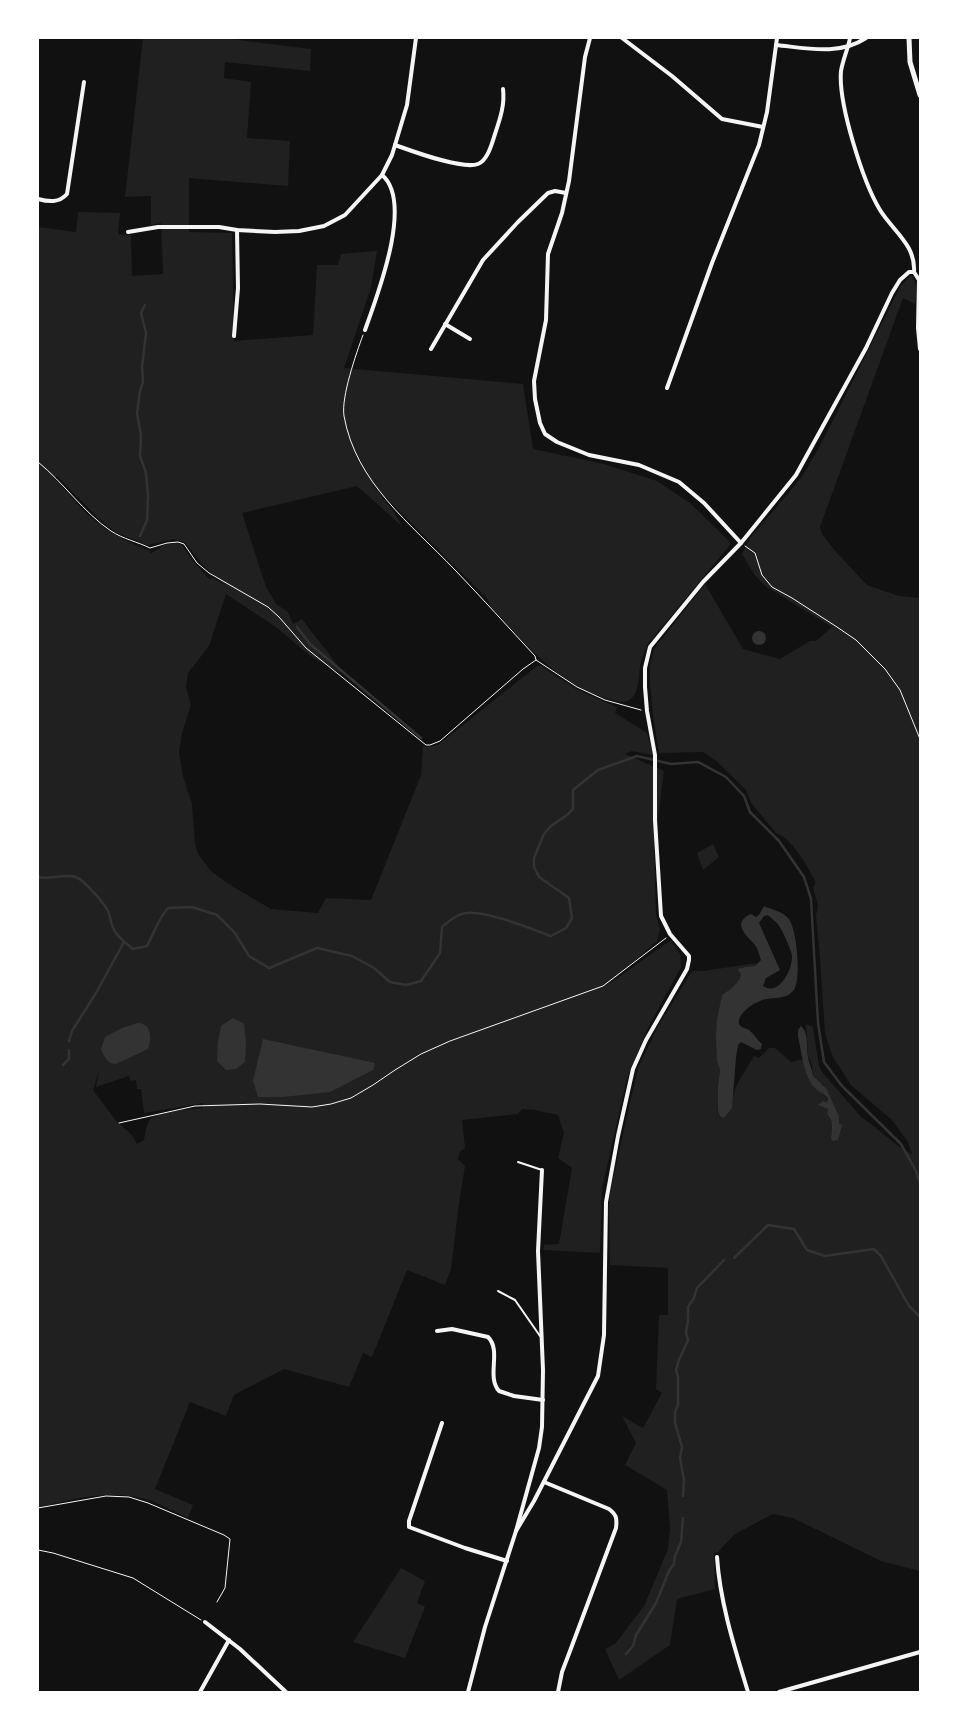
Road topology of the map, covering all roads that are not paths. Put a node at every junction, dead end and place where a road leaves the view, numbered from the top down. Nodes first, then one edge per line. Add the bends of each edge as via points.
1 (416, 38) edge
2 (590, 38) edge
3 (622, 38) edge
4 (777, 38) edge
5 (850, 38) edge
6 (866, 38) edge
7 (909, 38) edge
8 (776, 45) junction
9 (848, 47) junction
10 (84, 82) dead end
11 (503, 89) dead end
12 (920, 95) edge
13 (763, 128) junction
14 (395, 144) junction
15 (382, 175) junction
16 (566, 193) junction
17 (38, 199) edge
18 (237, 230) junction
19 (128, 232) dead end
20 (914, 272) junction
21 (445, 324) junction
22 (364, 330) road end
23 (234, 336) dead end
24 (470, 339) dead end
25 (431, 349) dead end
26 (920, 349) edge
27 (667, 388) dead end
28 (741, 542) junction
29 (518, 1162) dead end
30 (542, 1170) joint
31 (498, 1291) dead end
32 (436, 1331) dead end
33 (542, 1337) junction
34 (543, 1400) junction
35 (442, 1423) dead end
36 (544, 1482) junction
37 (516, 1531) junction
38 (717, 1557) dead end
39 (507, 1562) junction
40 (205, 1622) road end
41 (229, 1640) junction
42 (920, 1652) edge
43 (200, 1692) edge
44 (286, 1692) edge
45 (468, 1692) edge
46 (558, 1692) edge
47 (748, 1692) edge
48 (779, 1692) edge

1 - 14 street via 408,98
2 - 16 street
3 - 13 street via 722,118
4 - 8 street
5 - 9 street
6 - 9 street
7 - 12 street via 910,62
8 - 9 street via 833,50
8 - 13 street
9 - 20 street via 841,71 842,97 864,178 880,211 910,250
10 - 17 street via 67,194 51,202
11 - 14 street via 505,101 489,152 478,164 443,160
13 - 27 street
14 - 15 street
15 - 18 street via 345,215 324,226 299,231
15 - 22 street via 392,186 393,229 382,284
16 - 21 street via 548,193 497,243 476,271
16 - 28 street via 548,254 546,320 534,381 535,399 545,434 590,455 639,465 680,482
18 - 19 street via 158,227
18 - 23 street via 238,288
20 - 26 street via 919,280
20 - 28 street via 900,280 796,475
21 - 24 street
21 - 25 street
28 - 36 street via 703,582 650,647 645,668 647,711 655,755 661,916 689,960 633,1069 606,1202 604,1335 600,1368 593,1388
29 - 30 lane
30 - 33 street via 538,1251
31 - 33 lane via 515,1300
32 - 34 street via 452,1329 488,1337 493,1345 495,1383 499,1390 514,1396
33 - 34 street
34 - 37 street via 538,1448
35 - 39 street via 409,1527
36 - 37 street
36 - 46 street via 609,1509 617,1520 562,1672
37 - 39 street
38 - 47 street via 733,1640
39 - 45 street
40 - 41 street
41 - 43 street
41 - 44 street
42 - 48 street

